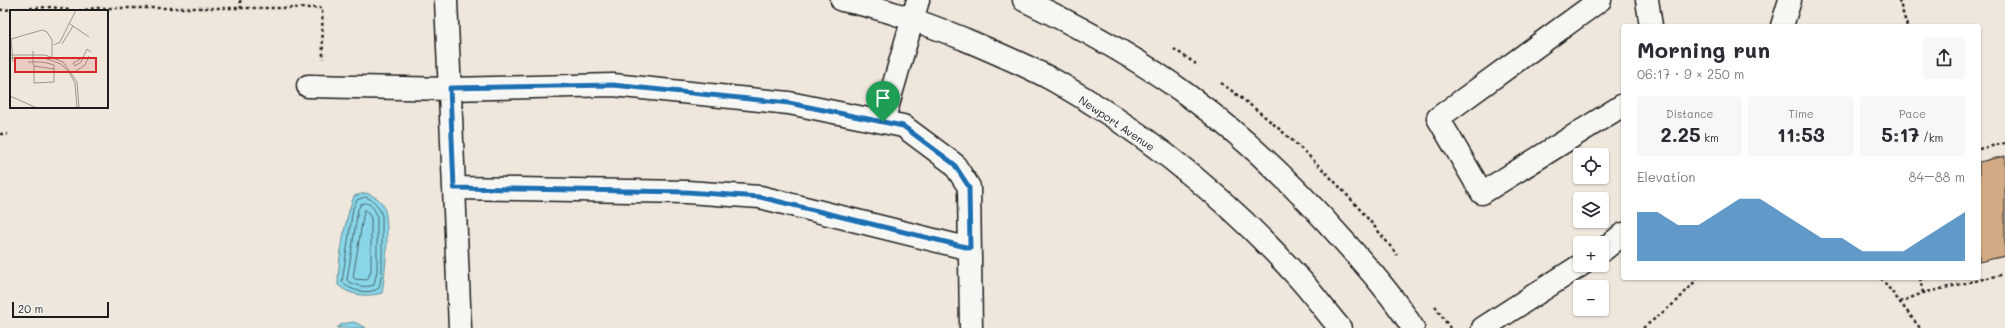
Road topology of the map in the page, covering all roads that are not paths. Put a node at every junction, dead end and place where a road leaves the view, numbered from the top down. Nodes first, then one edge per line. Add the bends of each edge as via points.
1 (446, 0) edge
2 (842, 0) edge
3 (1024, 0) edge
4 (1600, 0) edge
5 (1647, 0) edge
6 (1790, 0) edge
7 (916, 9) edge
8 (1650, 24) edge
9 (1783, 24) edge
10 (308, 86) road end
11 (450, 88) junction
12 (1621, 106) edge
13 (883, 122) junction
14 (454, 188) junction
15 (1621, 236) edge
16 (1609, 245) edge
17 (970, 248) junction
18 (1573, 270) edge
19 (460, 328) edge
20 (971, 328) edge
21 (1340, 328) edge
22 (1413, 328) edge
23 (1483, 328) edge

1 - 11 street
2 - 7 street, Newport Avenue
3 - 22 street via 1079,27 1139,64 1186,94 1236,134 1312,205 1391,297
4 - 12 street via 1438,118 1482,193
5 - 8 street
6 - 9 street
7 - 13 street
7 - 21 street, Newport Avenue via 989,50 1055,81 1131,130 1195,179 1247,225 1298,276
10 - 11 street
11 - 13 street via 613,85 789,103
11 - 14 street
13 - 17 street via 903,126 954,164 969,187
14 - 17 street via 687,192 760,197
14 - 19 street
15 - 16 street
17 - 20 street
18 - 23 street

